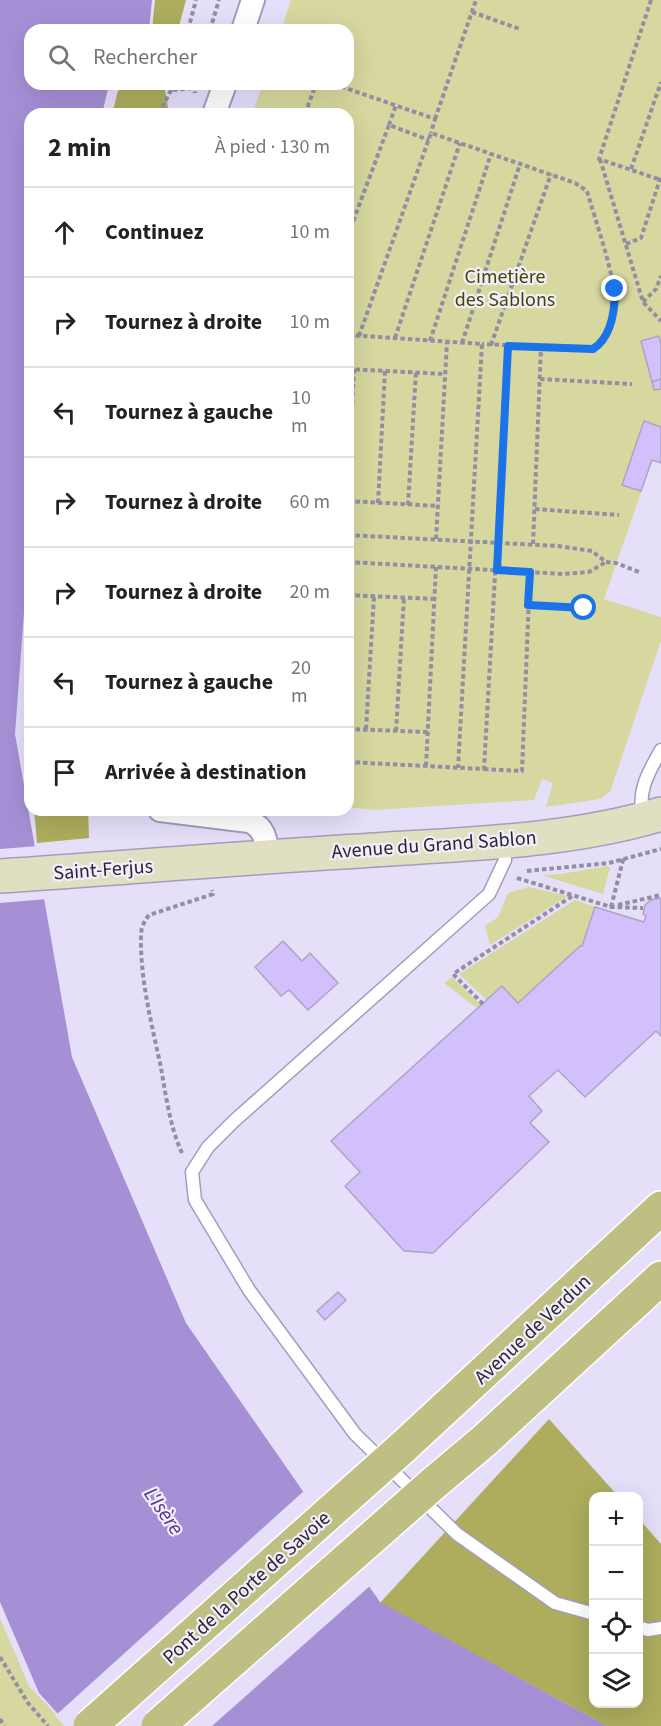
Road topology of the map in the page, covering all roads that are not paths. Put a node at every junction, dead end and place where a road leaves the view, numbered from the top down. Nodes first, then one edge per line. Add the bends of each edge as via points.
1 (253, 0) edge
2 (245, 24) edge
3 (223, 90) edge
4 (216, 108) edge
5 (661, 750) edge
6 (209, 816) edge
7 (639, 820) edge
8 (503, 840) junction
9 (268, 856) junction
10 (207, 872) joint
11 (0, 876) edge
12 (661, 1208) edge
13 (661, 1278) edge
14 (402, 1448) joint
15 (589, 1613) edge
16 (643, 1628) edge
17 (661, 1628) edge
18 (90, 1726) edge
19 (158, 1726) edge

1 - 2 street
3 - 4 street
5 - 7 lane via 642,790
6 - 9 street via 257,824 262,829
7 - 8 street, Avenue du Grand Sablon
8 - 9 street, Avenue du Grand Sablon
8 - 15 lane via 505,860 489,894 208,1147 192,1172 195,1200 249,1290 355,1434 457,1534 555,1603
9 - 10 street, Avenue du Grand Sablon
10 - 11 street, Saint-Ferjus
12 - 14 main road, Avenue de Verdun
13 - 19 main road, bridge via 485,1440
14 - 18 main road, Pont de la Porte de Savoie, bridge
16 - 17 lane

